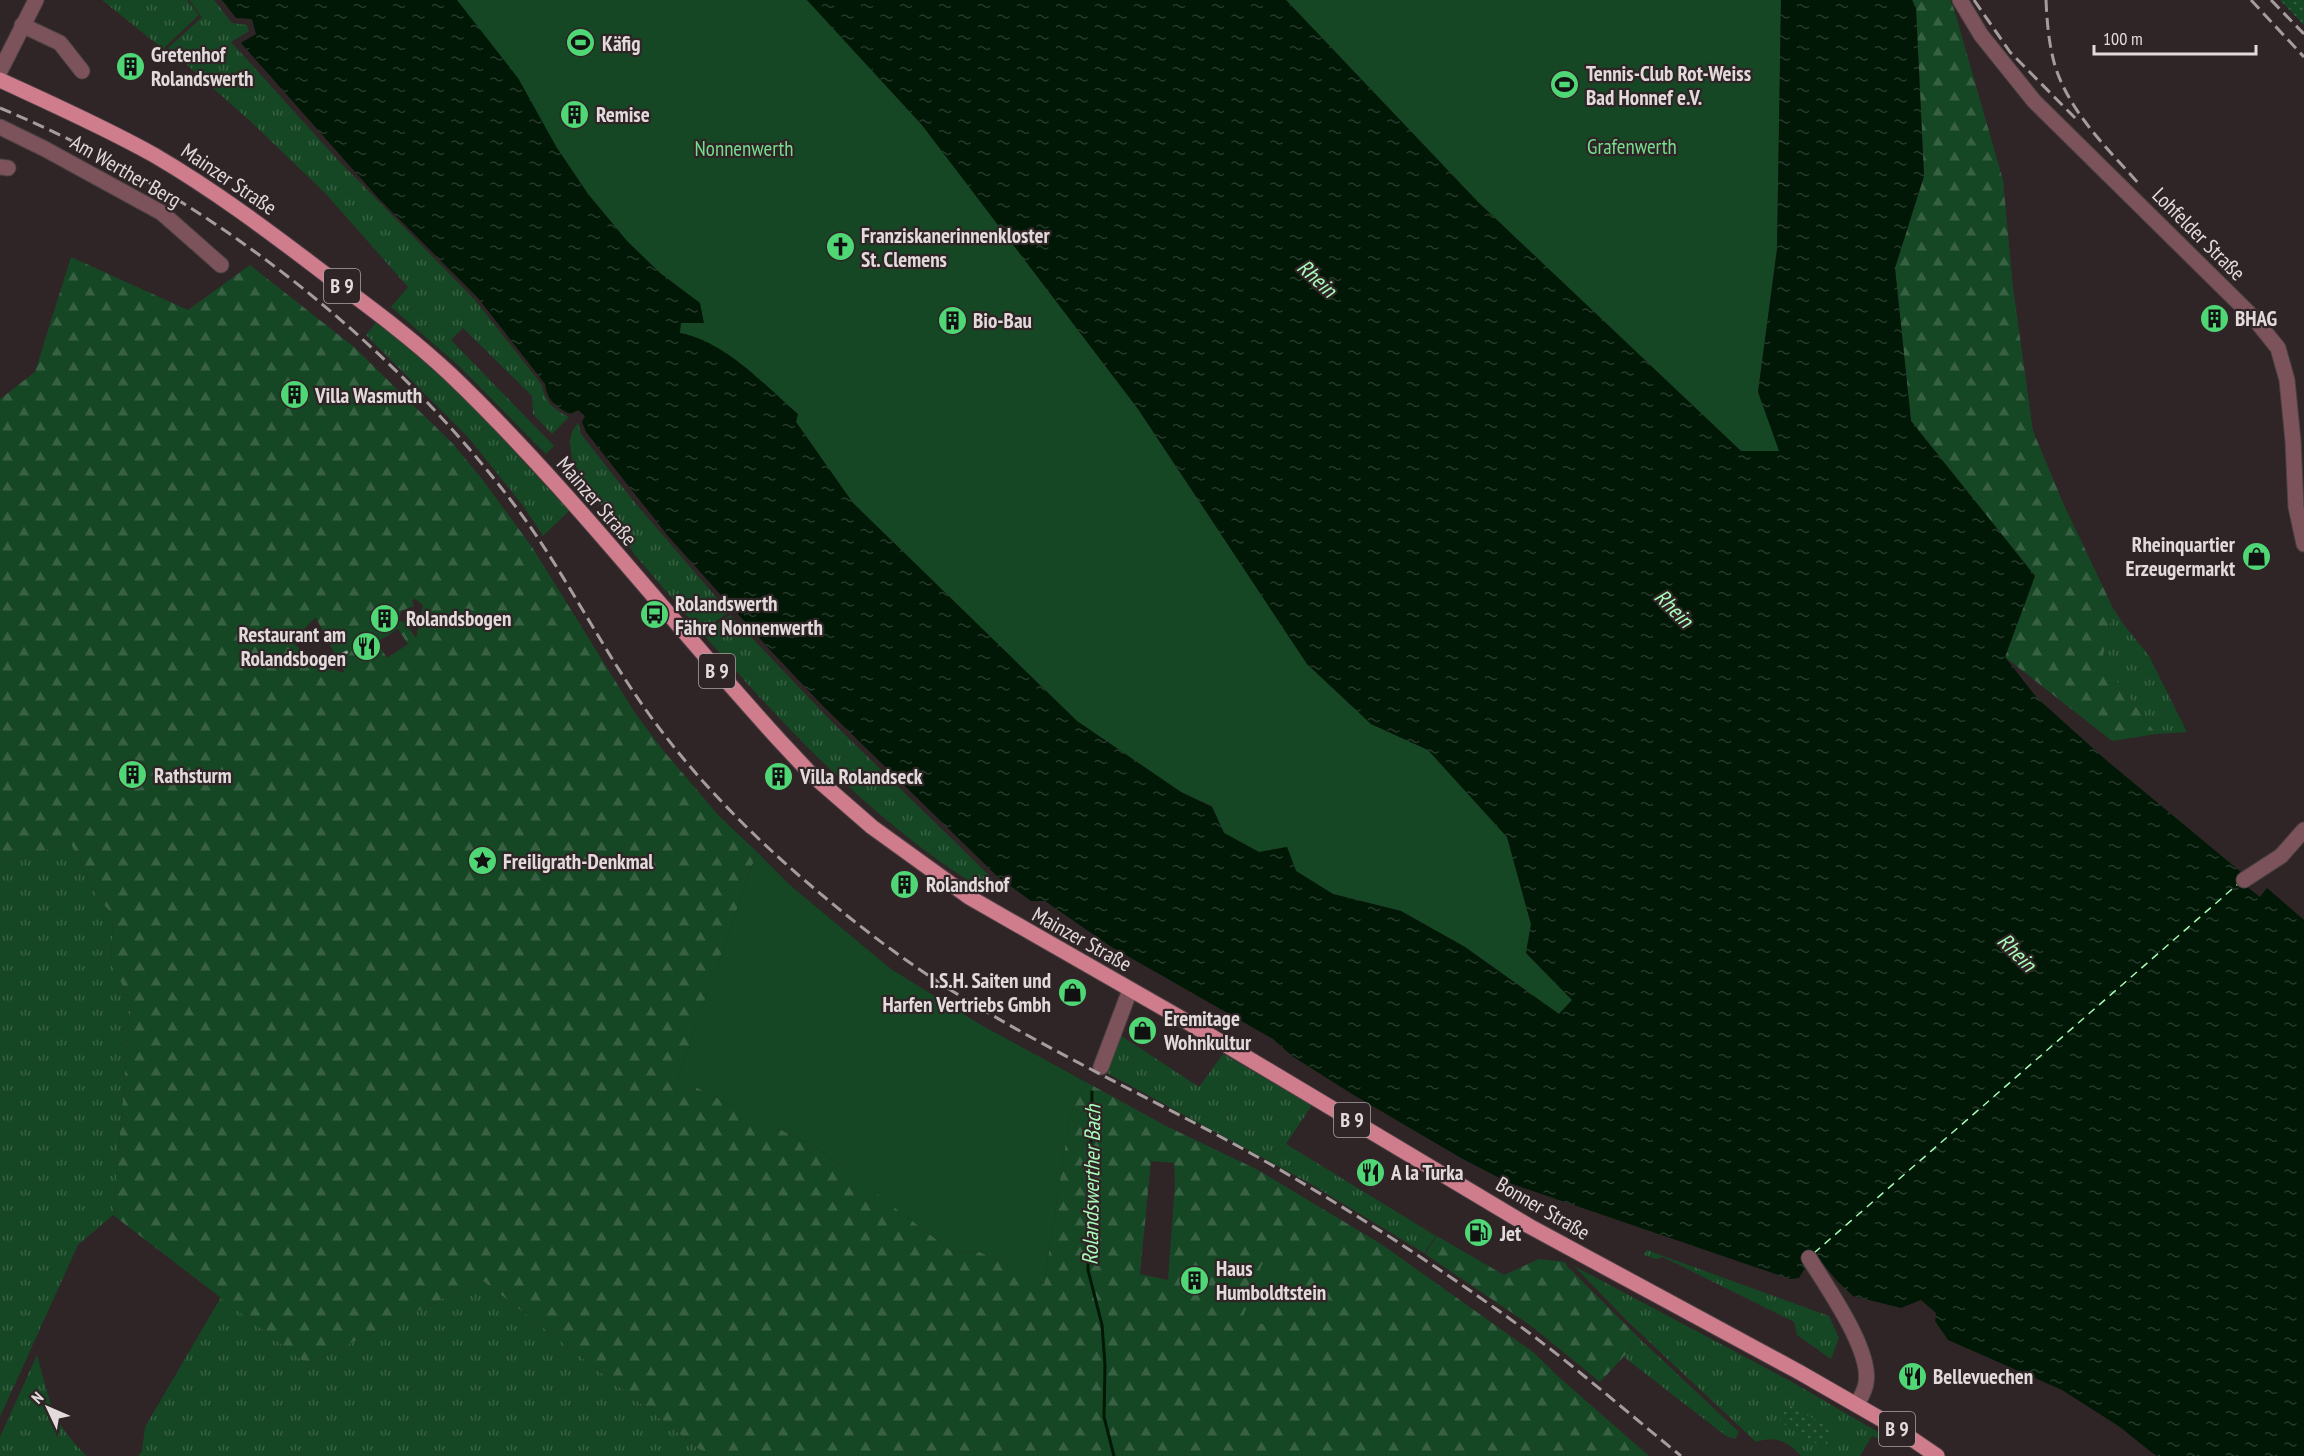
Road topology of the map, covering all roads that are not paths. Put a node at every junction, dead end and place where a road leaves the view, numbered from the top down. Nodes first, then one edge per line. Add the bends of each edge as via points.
1 (36, 0) edge
2 (1960, 0) edge
3 (22, 26) junction
4 (0, 71) edge
5 (82, 71) dead end
6 (0, 80) edge
7 (0, 127) edge
8 (222, 265) dead end
9 (2304, 544) edge
10 (2304, 830) edge
11 (2244, 880) dead end
12 (1130, 990) junction
13 (1101, 1067) dead end
14 (1809, 1258) dead end
15 (1857, 1405) junction
16 (1937, 1456) edge

1 - 3 street
2 - 9 street, Lohfelder Straße via 2034,101 2253,317 2278,348 2287,380 2296,507
3 - 4 street
3 - 5 street via 60,44
6 - 12 main road, Mainzer Straße / B 9 via 135,145 212,191 402,332 495,418 757,717 833,793 899,849 969,897
7 - 8 street, Am Werther Berg via 162,213
10 - 11 street via 2281,856
12 - 13 street
12 - 15 main road, Bonner Straße / B 9 via 1559,1243
14 - 15 street via 1862,1355 1866,1383
15 - 16 main road, Bonner Straße / B 9

